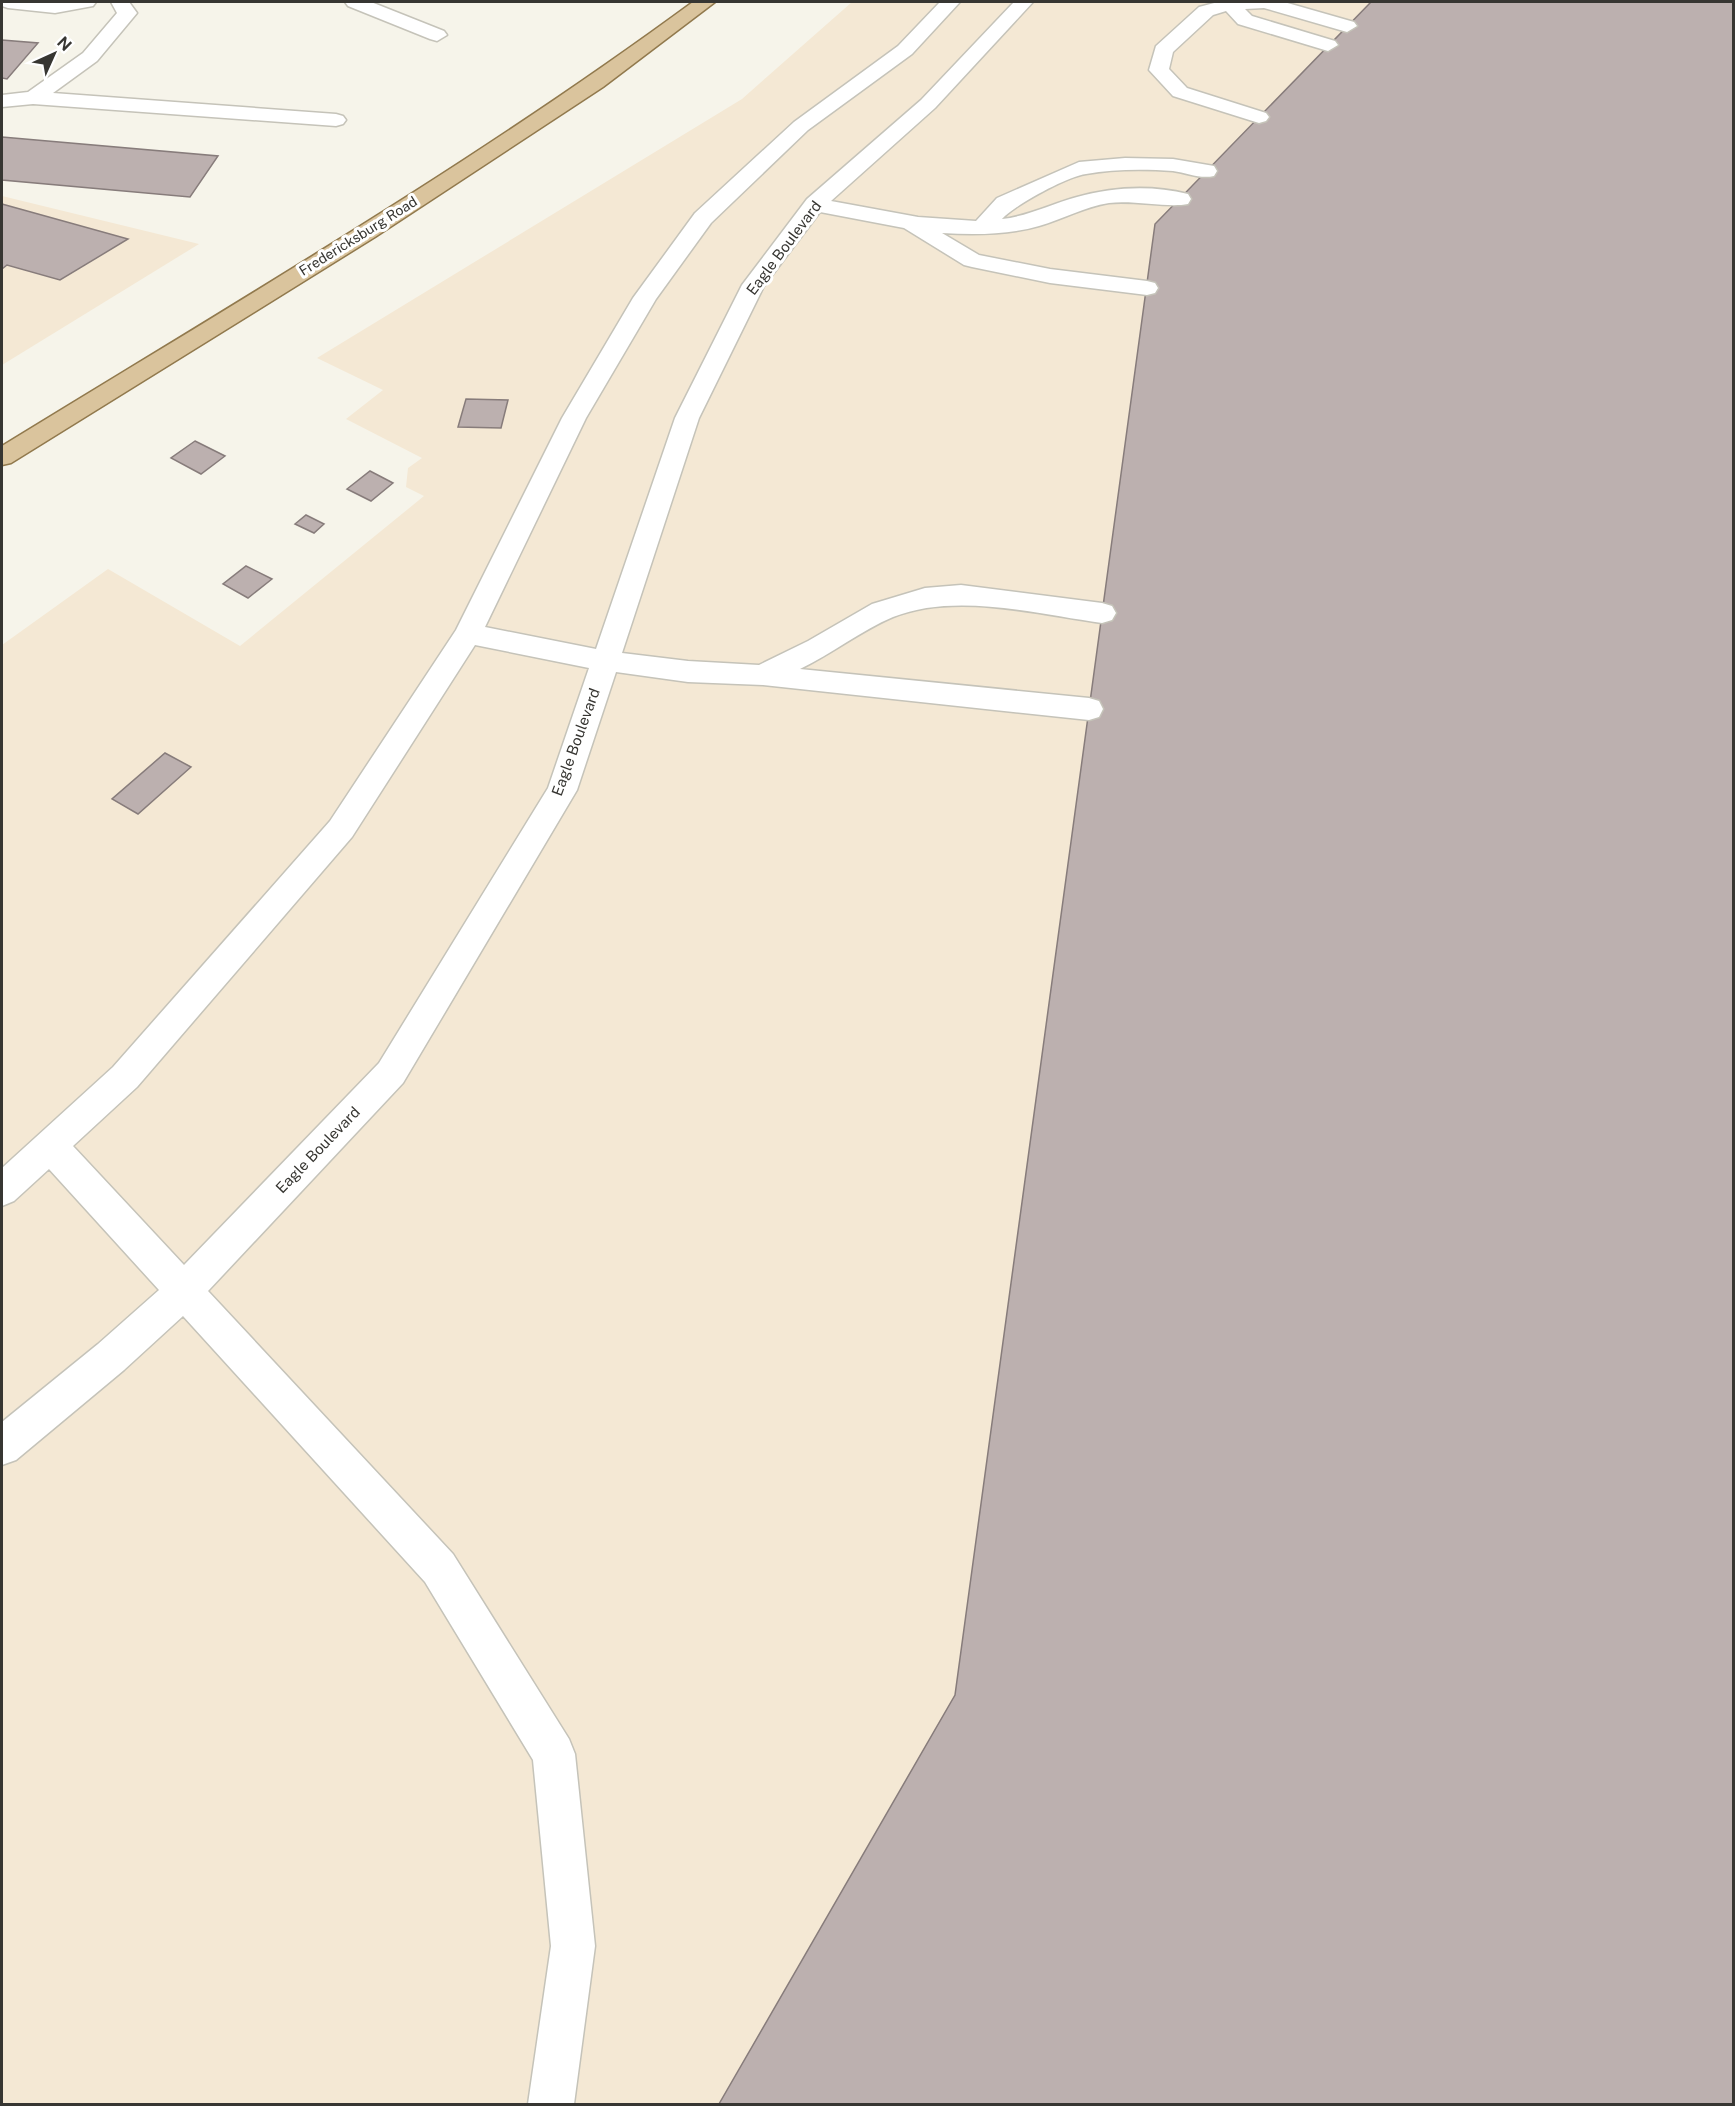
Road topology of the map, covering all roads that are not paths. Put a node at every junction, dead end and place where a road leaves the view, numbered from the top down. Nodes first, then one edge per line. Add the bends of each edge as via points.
1 (8, 2) edge
2 (86, 2) edge
3 (120, 2) edge
4 (355, 2) edge
5 (705, 2) edge
6 (950, 2) edge
7 (1024, 2) edge
8 (1230, 4) junction
9 (1347, 26) dead end
10 (437, 35) dead end
11 (1328, 45) dead end
12 (33, 98) junction
13 (2, 101) edge
14 (1259, 117) dead end
15 (336, 120) dead end
16 (1206, 171) dead end
17 (1180, 199) dead end
18 (815, 204) junction
19 (912, 224) junction
20 (984, 226) junction
21 (1147, 288) dead end
22 (4, 452) edge
23 (1102, 613) dead end
24 (468, 634) junction
25 (606, 661) junction
26 (763, 675) junction
27 (1089, 709) dead end
28 (50, 1145) junction
29 (2, 1190) edge
30 (184, 1291) junction
31 (2, 1446) edge
32 (551, 2104) edge

1 - 2 street via 55,7
3 - 12 street via 127,13 90,57
4 - 10 street
5 - 22 main road, Fredericksburg Road via 597,83 387,219
6 - 24 street via 905,50 801,126 703,218 645,298 574,418
7 - 18 street, Eagle Boulevard via 928,104
8 - 9 street via 1265,2
8 - 11 street via 1245,20
8 - 14 street via 1206,11 1162,50 1159,70 1180,92
12 - 13 street
12 - 15 street
16 - 20 street via 1137,164 1079,168 1005,203
17 - 20 street via 1149,194 1108,196 1025,223
18 - 19 street
18 - 25 street, Eagle Boulevard via 753,285 687,418
19 - 20 street
19 - 21 street via 972,260 1050,276
23 - 26 street via 961,595 925,598 882,611
24 - 25 street
24 - 28 street via 341,829 125,1077
25 - 26 street via 710,675
25 - 30 street, Eagle Boulevard via 562,790 391,1073
26 - 27 street
28 - 29 street
28 - 30 street
30 - 31 street, Eagle Boulevard
30 - 32 street via 440,1568 554,1754 573,1946

